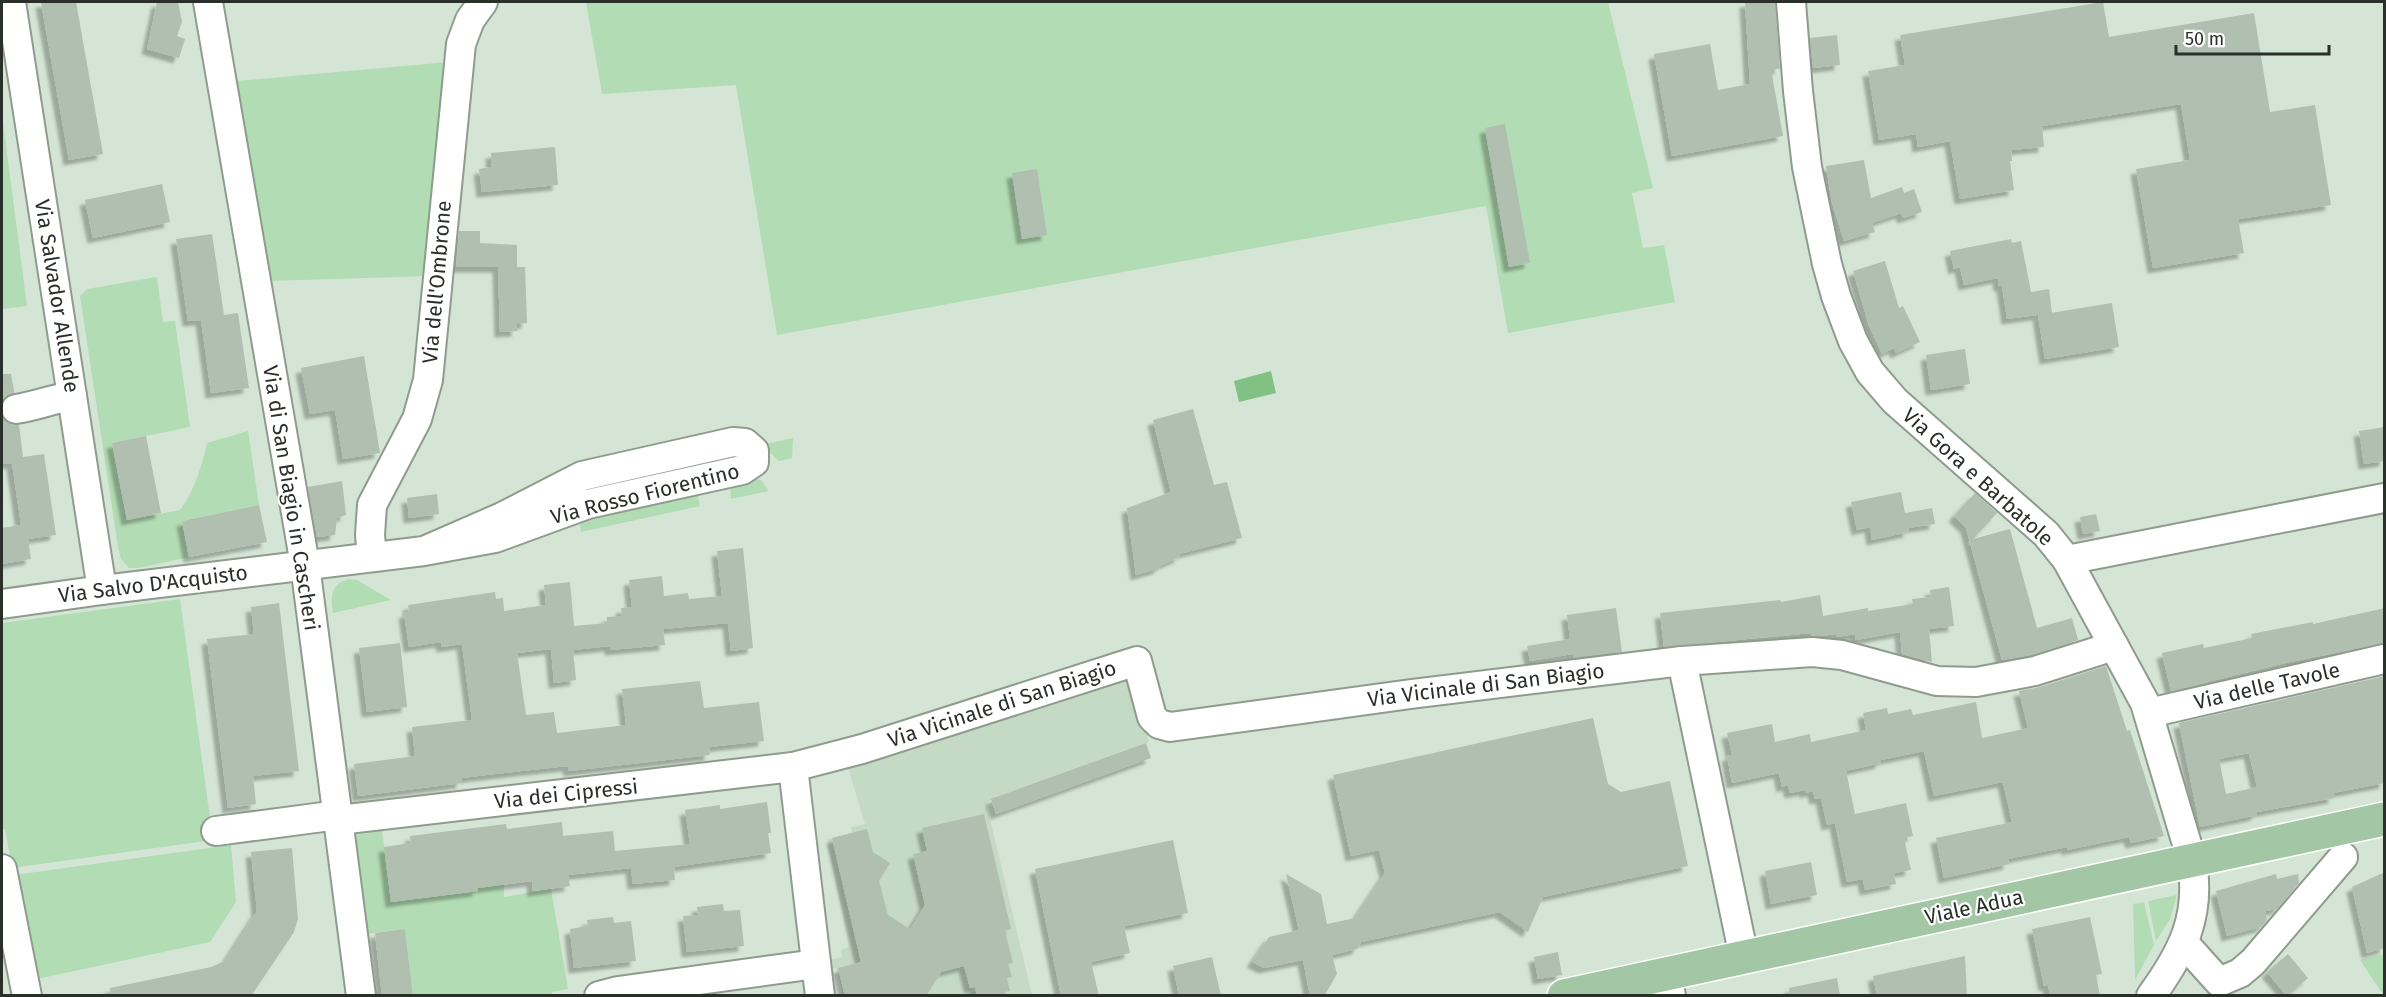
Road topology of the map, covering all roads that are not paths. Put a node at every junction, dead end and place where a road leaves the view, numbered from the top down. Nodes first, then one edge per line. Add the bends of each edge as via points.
1 (11, 2) edge
2 (208, 2) edge
3 (483, 2) edge
4 (1791, 2) edge
5 (63, 397) junction
6 (16, 403) tunnel mouth
7 (627, 464) junction
8 (634, 494) junction
9 (2385, 498) edge
10 (424, 551) junction
11 (372, 557) junction
12 (2067, 560) junction
13 (304, 565) junction
14 (102, 590) junction
15 (2, 604) edge
16 (2114, 646) junction
17 (2385, 659) edge
18 (1682, 661) junction
19 (2149, 713) junction
20 (793, 767) junction
21 (339, 817) junction
22 (2385, 819) edge
23 (216, 831) dead end
24 (2343, 857) dead end
25 (2192, 861) junction
26 (2, 869) edge
27 (2184, 943) junction
28 (1744, 957) junction
29 (816, 964) junction
30 (1668, 985) edge
31 (2210, 989) edge
32 (27, 996) edge
33 (361, 996) edge
34 (599, 996) edge
35 (820, 996) edge
36 (1564, 996) edge
37 (2151, 996) edge

1 - 5 street, Via Salvador Allende
2 - 13 street, Via di San Biagio in Cascheri
3 - 11 street, Via dell'Ombrone via 470,20 461,44 428,380 417,419 372,505
4 - 12 street, Via Gora e Barbatole via 1807,167 1827,264 1853,341 1870,372 1895,401 2046,534
5 - 6 street via 36,406
5 - 14 street, Via Salvador Allende
7 - 8 street
7 - 8 street, Via Rosso Fiorentino via 738,441 747,444 755,454 752,465 742,470
7 - 10 street, Via Rosso Fiorentino via 573,479 502,517
8 - 10 street, Via Rosso Fiorentino via 579,507 503,536
9 - 12 street
10 - 11 street, Via Rosso Fiorentino
11 - 13 street, Via Rosso Fiorentino
12 - 16 street, Via Gora e Barbatole
13 - 14 street, Via Salvo D'Acquisto
13 - 21 street, Via di San Biagio in Cascheri
14 - 15 street, Via Salvo D'Acquisto
16 - 18 street, Via Vicinale di San Biagio via 2035,671 1963,683 1927,679 1832,653
16 - 19 street, Via Gora e Barbatole
17 - 19 street, Via delle Tavole
18 - 20 street, Via Vicinale di San Biagio via 1170,728 1152,717 1137,661 862,749
18 - 28 street
19 - 25 street, Via Gora e Barbatole
20 - 21 street, Via dei Cipressi
20 - 29 street
21 - 23 street, Via dei Cipressi
21 - 33 street, Via di San Biagio in Cascheri
22 - 25 main road, Viale Adua
24 - 31 street via 2253,962
25 - 27 street, Via Gora e Barbatole via 2194,898
25 - 28 main road, Viale Adua
26 - 32 street
27 - 31 street
27 - 37 street, Via Gora e Barbatole
28 - 30 main road, Viale Adua
29 - 34 street
29 - 35 street
30 - 36 main road, Viale Adua

